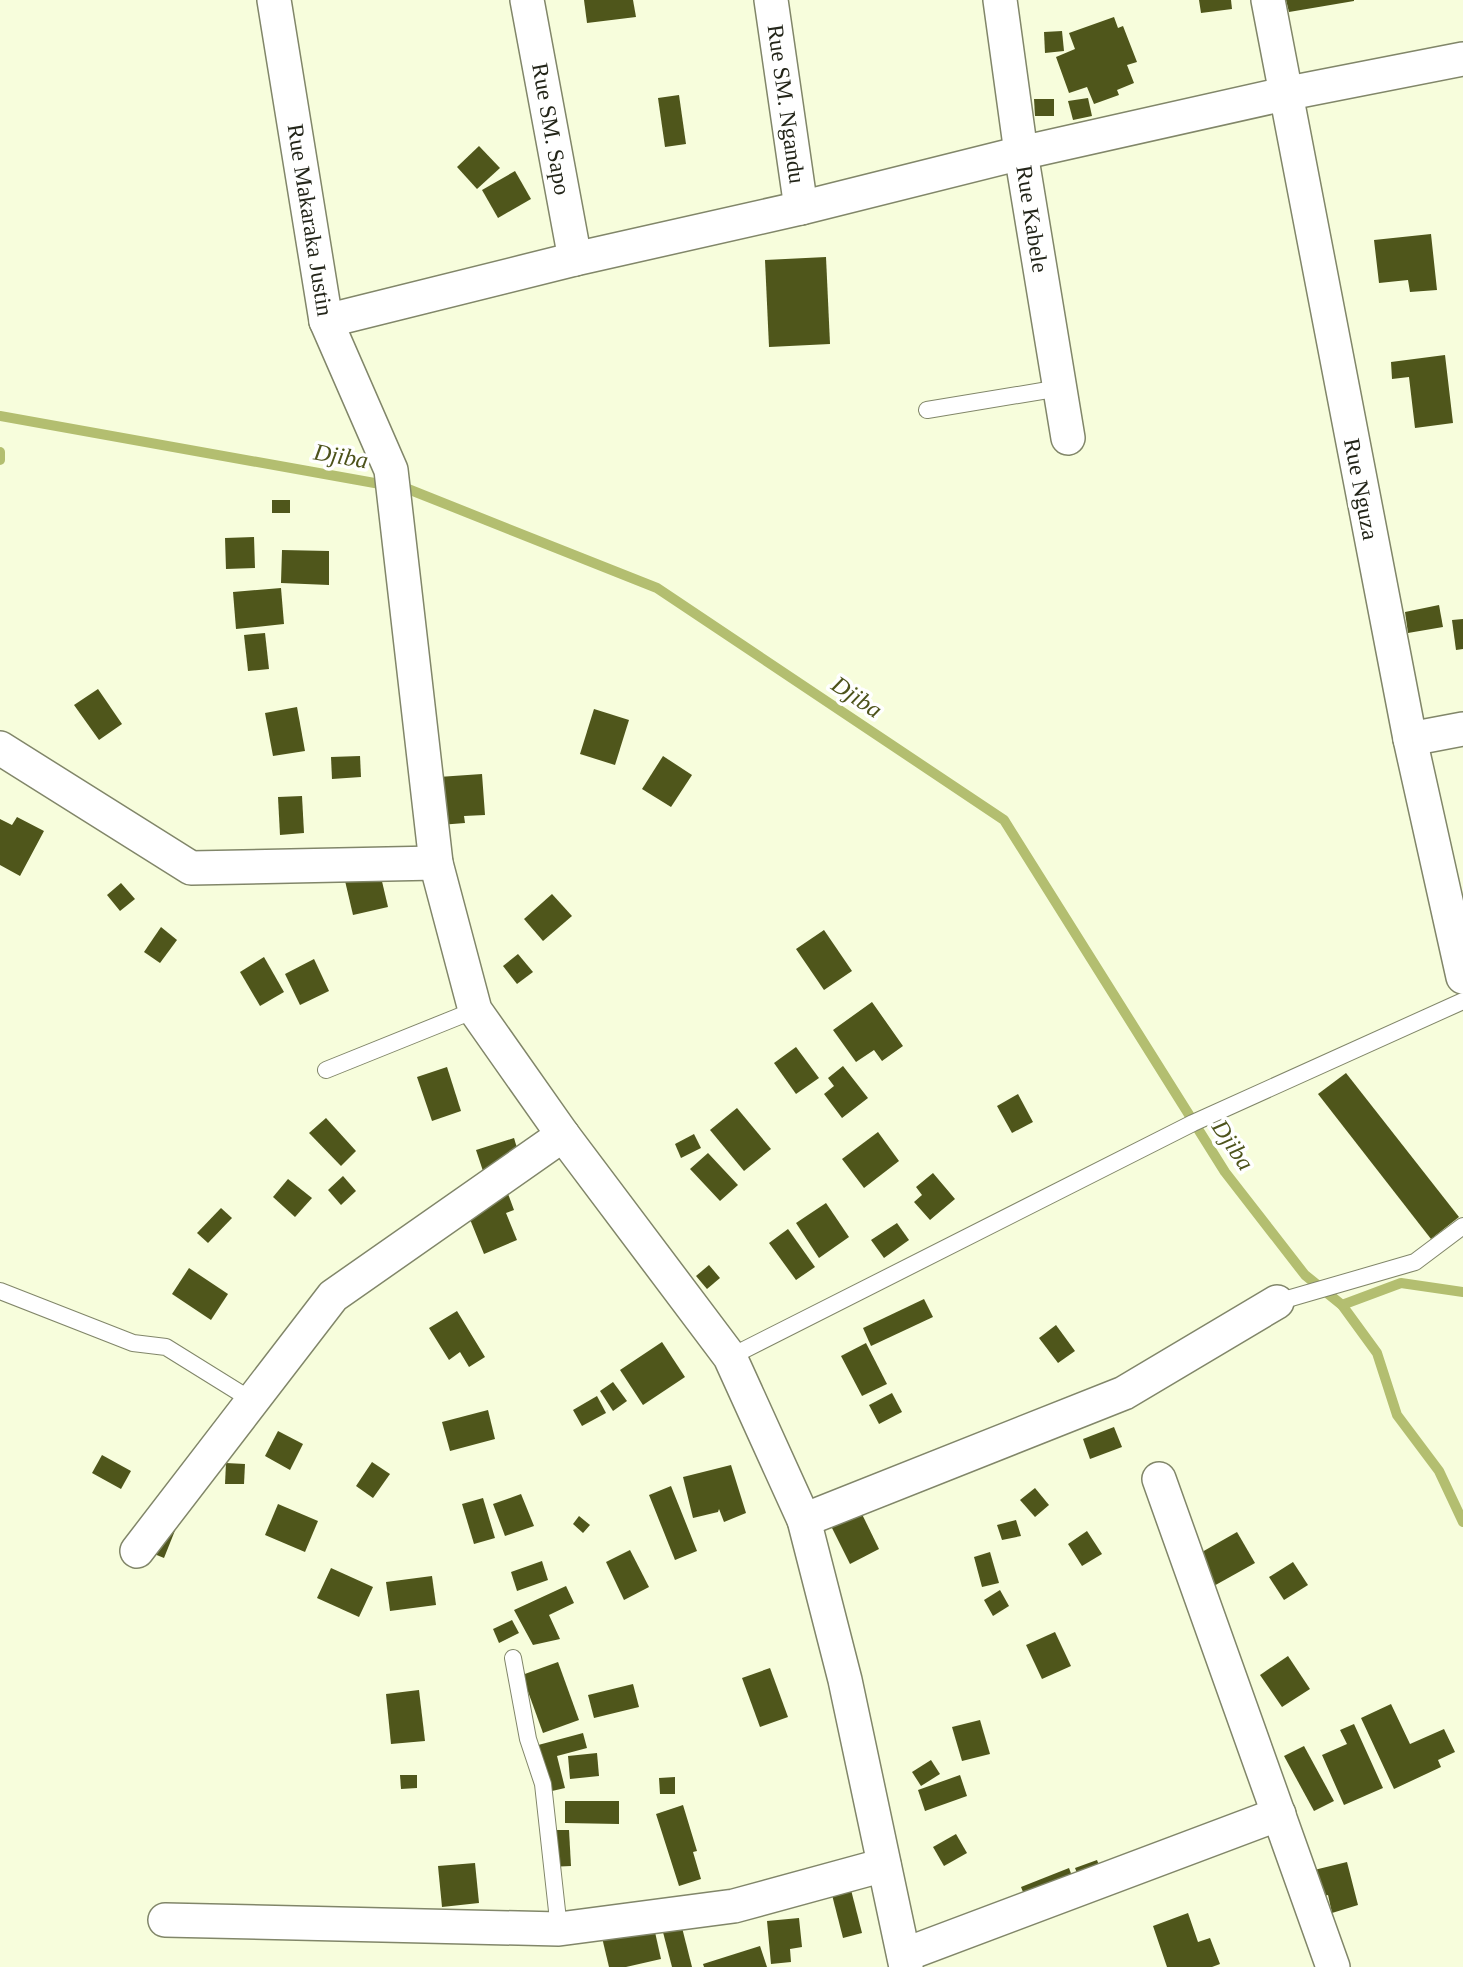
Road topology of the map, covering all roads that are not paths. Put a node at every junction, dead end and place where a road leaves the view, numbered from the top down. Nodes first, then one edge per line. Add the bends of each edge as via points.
1 (274, 0) edge
2 (527, 0) edge
3 (771, 0) edge
4 (1000, 0) edge
5 (1268, 0) edge
6 (1463, 59) edge
7 (1284, 94) junction
8 (1021, 153) junction
9 (802, 208) junction
10 (575, 259) junction
11 (326, 321) junction
12 (1060, 388) junction
13 (927, 410) dead end
14 (1068, 438) dead end
15 (1463, 729) edge
16 (1410, 739) junction
17 (0, 748) edge
18 (436, 863) junction
19 (1463, 977) edge
20 (1463, 1001) edge
21 (475, 1010) junction
22 (326, 1070) dead end
23 (563, 1135) junction
24 (1463, 1226) edge
25 (0, 1291) edge
26 (1278, 1303) joint
27 (730, 1357) junction
28 (253, 1401) junction
29 (1160, 1479) dead end
30 (804, 1520) junction
31 (137, 1551) dead end
32 (513, 1658) dead end
33 (1279, 1814) junction
34 (884, 1865) junction
35 (165, 1920) dead end
36 (559, 1929) junction
37 (905, 1961) edge
38 (1333, 1967) edge

1 - 11 street, Rue Makaraka Justin
2 - 10 street, Rue SM. Sapo
3 - 9 street, Rue SM. Ngandu
4 - 8 street, Rue Kabele
5 - 7 street, Rue Nguza
6 - 7 street
7 - 8 street
7 - 16 street, Rue Nguza
8 - 9 street
8 - 12 street, Rue Kabele
9 - 10 street
10 - 11 street
11 - 18 street, Rue Makaraka Justin via 391,470
12 - 13 lane
12 - 14 street, Rue Kabele
15 - 16 street
16 - 19 street, Rue Nguza
17 - 18 street via 191,868
18 - 21 street, Rue Makaraka Justin
20 - 27 lane via 1194,1123
21 - 22 lane
21 - 23 street
23 - 27 street
23 - 28 street via 333,1296
24 - 26 lane via 1415,1262
25 - 28 lane via 133,1343 166,1347
26 - 30 street via 1124,1393
27 - 30 street
28 - 31 street
29 - 33 street
30 - 34 street via 845,1680
32 - 36 lane via 528,1740 543,1784
33 - 37 street
33 - 38 street
34 - 36 street via 734,1906
34 - 37 street
35 - 36 street

